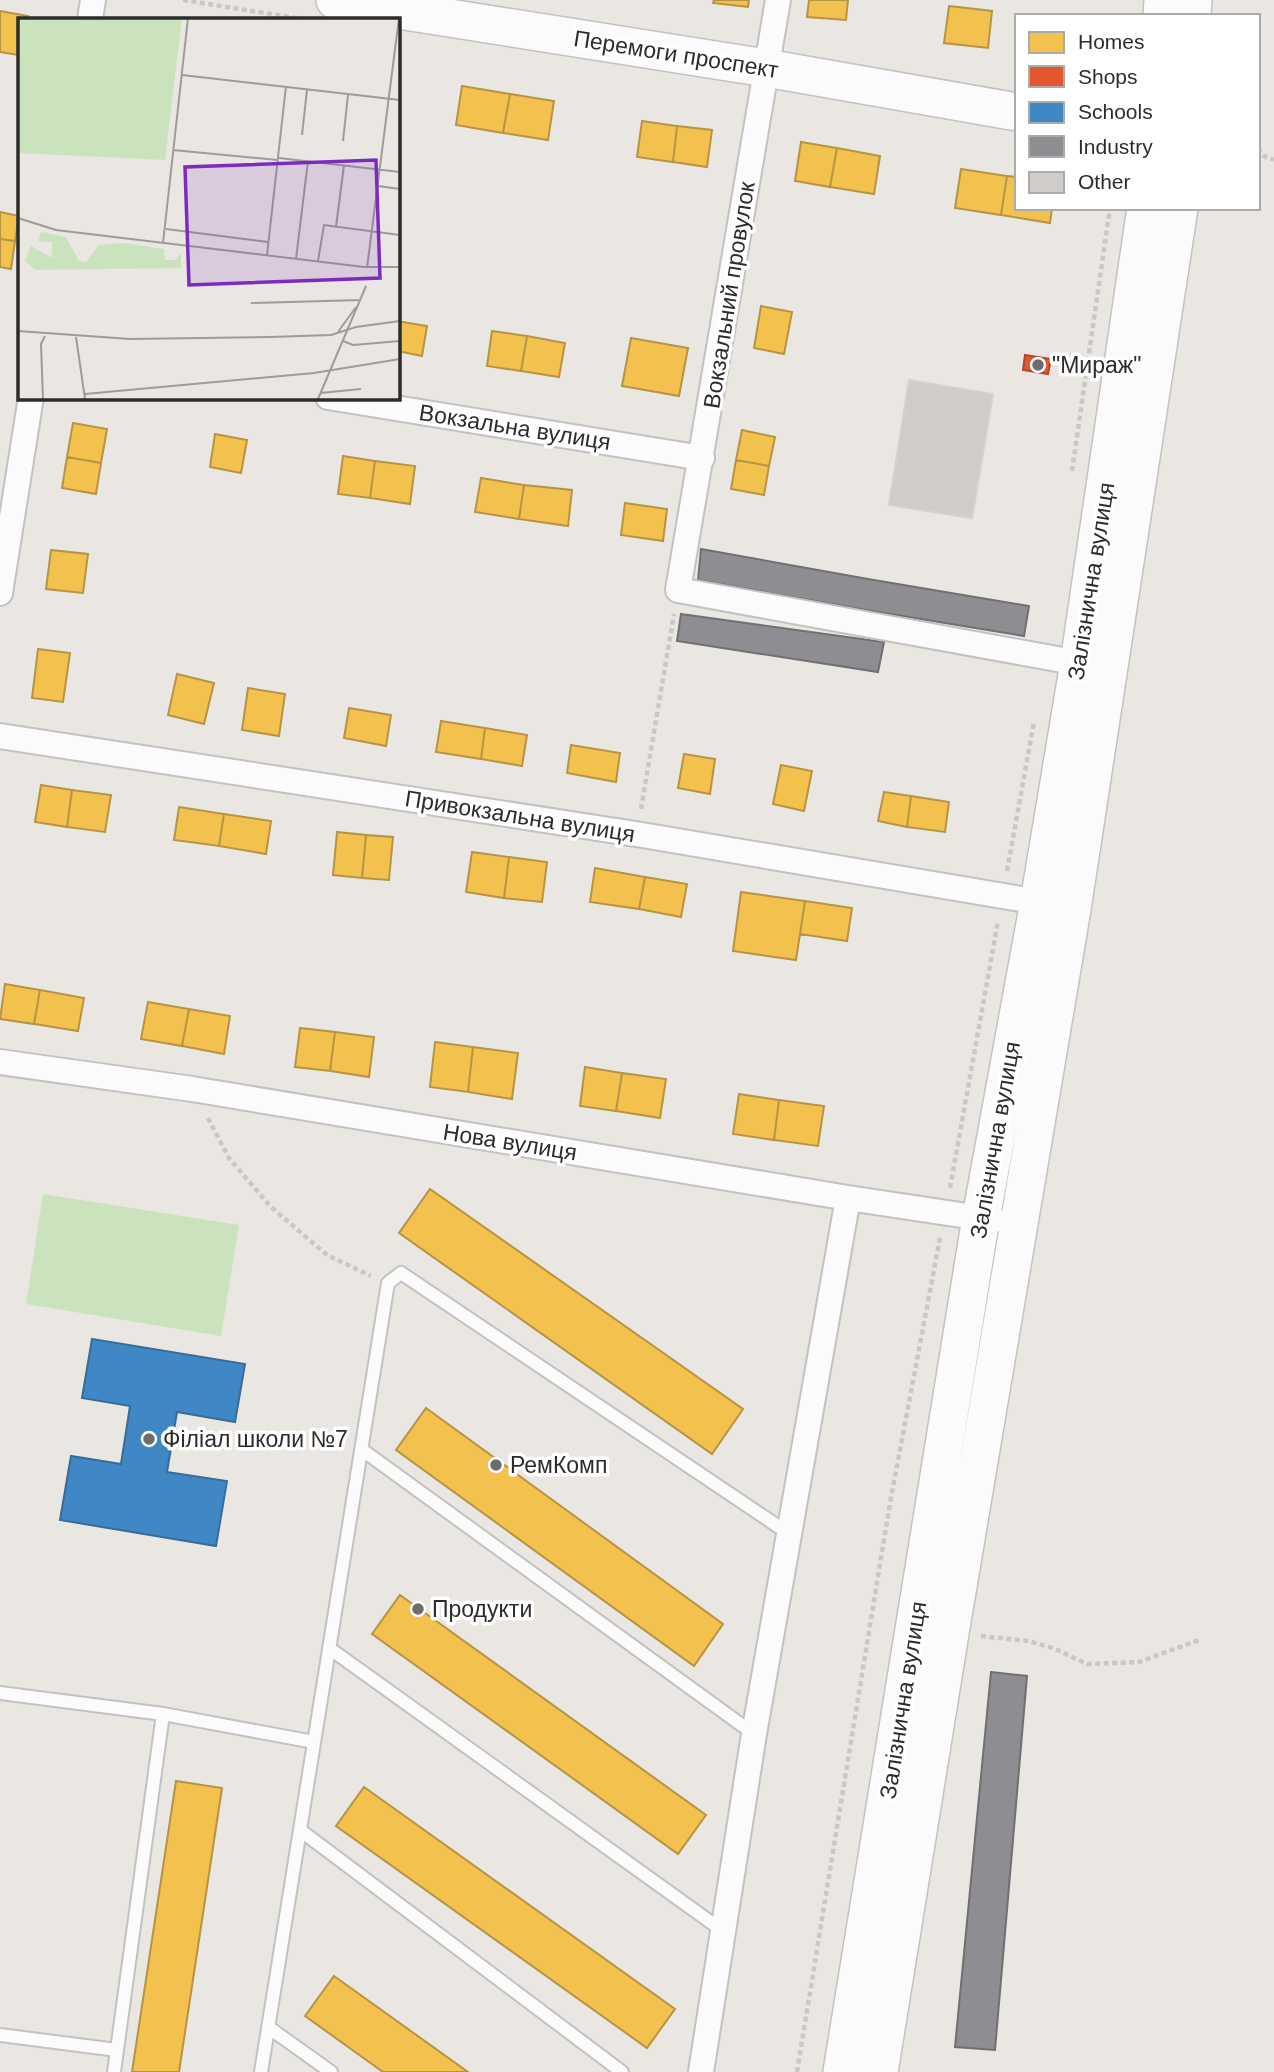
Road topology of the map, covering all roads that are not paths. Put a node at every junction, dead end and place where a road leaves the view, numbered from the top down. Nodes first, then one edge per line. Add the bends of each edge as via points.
1 (93, 0) edge
2 (335, 0) edge
3 (778, 0) edge
4 (90, 18) edge
5 (766, 68) junction
6 (1015, 111) edge
7 (1146, 210) edge
8 (1179, 210) edge
9 (31, 399) edge
10 (340, 399) edge
11 (702, 458) junction
12 (0, 593) edge
13 (1079, 663) junction
14 (0, 736) edge
15 (1038, 902) junction
16 (0, 1062) edge
17 (848, 1198) junction
18 (981, 1218) junction
19 (1019, 1223) junction
20 (361, 1449) junction
21 (788, 1533) junction
22 (329, 1648) junction
23 (0, 1693) edge
24 (163, 1714) junction
25 (754, 1734) junction
26 (314, 1742) junction
27 (300, 1830) junction
28 (723, 1931) junction
29 (268, 2027) junction
30 (0, 2035) edge
31 (117, 2050) junction
32 (114, 2072) edge
33 (261, 2072) edge
34 (331, 2072) edge
35 (622, 2072) edge
36 (702, 2072) edge
37 (842, 2072) edge
38 (879, 2072) edge

1 - 4 street
2 - 5 main road, Перемоги проспект
3 - 5 street, Вокзальний провулок
5 - 6 main road, Перемоги проспект
5 - 11 street, Вокзальний провулок
7 - 13 main road, Залізнична вулиця
8 - 19 main road, Залізнична вулиця
9 - 12 street
10 - 11 street, Вокзальна вулиця
11 - 13 street, Вокзальний провулок via 678,590
13 - 15 main road, Залізнична вулиця
14 - 15 street, Привокзальна вулиця via 636,834
15 - 18 main road, Залізнична вулиця
16 - 17 street, Нова вулиця via 192,1089
17 - 18 street, Нова вулиця
17 - 21 street
18 - 19 street, Нова вулиця
18 - 37 main road, Залізнична вулиця
19 - 38 main road, Залізнична вулиця
20 - 21 lane via 388,1283 401,1273
20 - 22 lane
20 - 25 lane
21 - 25 street
22 - 26 lane
22 - 28 lane
23 - 24 lane
24 - 26 lane
24 - 31 lane
25 - 28 street
26 - 27 lane
27 - 29 lane
27 - 35 lane
28 - 36 street
29 - 33 lane
29 - 34 lane
30 - 31 lane
31 - 32 lane

